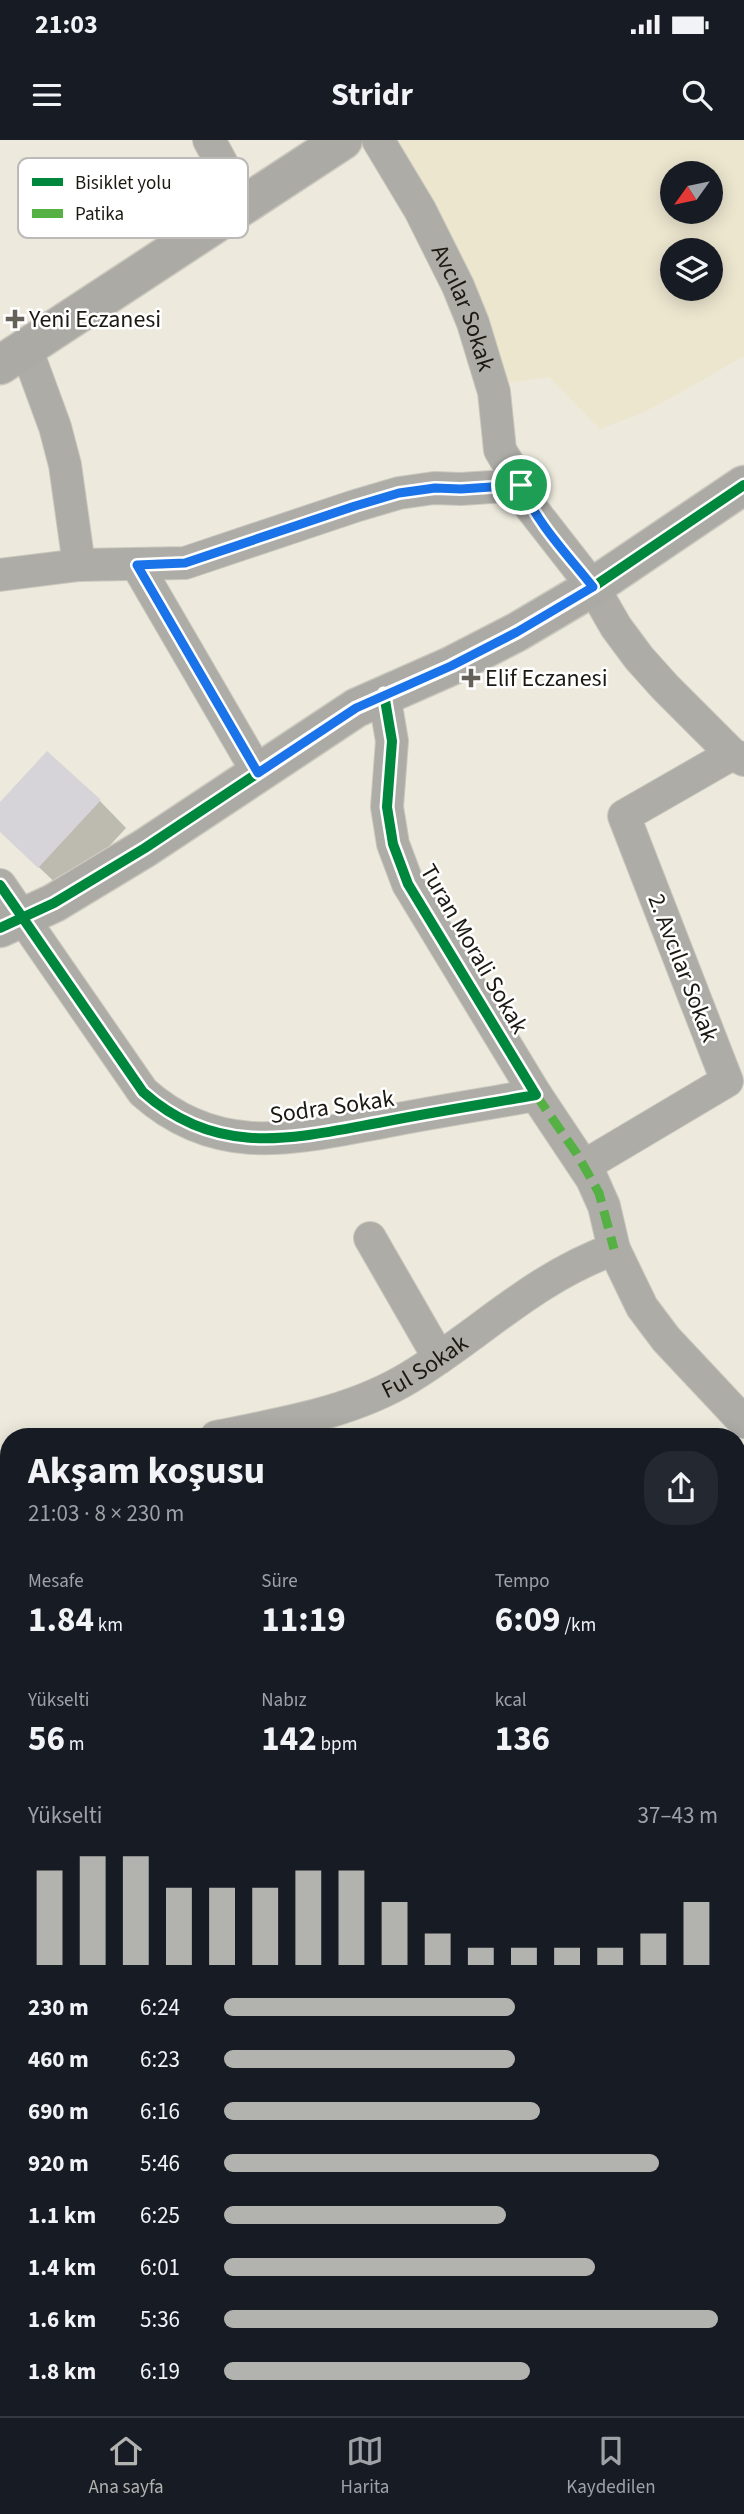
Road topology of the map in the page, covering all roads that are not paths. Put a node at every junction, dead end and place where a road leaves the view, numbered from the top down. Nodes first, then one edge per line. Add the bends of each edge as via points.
1 (209, 140) edge
2 (344, 140) edge
3 (378, 140) edge
4 (219, 158) edge
5 (248, 201) edge
6 (192, 238) edge
7 (13, 356) edge
8 (521, 485) junction
9 (744, 485) edge
10 (79, 565) junction
11 (137, 565) junction
12 (0, 575) edge
13 (593, 587) junction
14 (384, 694) junction
15 (738, 757) edge
16 (258, 773) junction
17 (0, 885) edge
18 (11, 923) edge
19 (536, 1095) junction
20 (584, 1166) junction
21 (370, 1238) dead end
22 (614, 1249) junction
23 (439, 1358) junction
24 (744, 1422) edge
25 (256, 1428) edge

1 - 4 street
2 - 5 street
3 - 8 street, Avcılar Sokak via 458,286 494,392 500,450
6 - 7 street
7 - 10 street via 54,426 65,465
8 - 11 street via 399,493 185,563
8 - 13 street, Avcılar Sokak via 529,505
9 - 13 street
10 - 11 street
10 - 12 street
11 - 16 street
13 - 14 street via 451,666
13 - 15 street, Avcılar Sokak via 639,658
14 - 16 street
14 - 19 street, Turan Morali Sokak via 392,741 387,807 393,844 408,884
15 - 20 street, 2. Avcılar Sokak via 624,816 727,1081
16 - 18 street via 134,855
17 - 18 street, Sodra Sokak
18 - 19 street, Sodra Sokak via 144,1092 161,1108 215,1132 274,1139 302,1137
19 - 20 street
20 - 22 street via 599,1193
21 - 23 street
22 - 23 street, Ful Sokak via 580,1261 531,1290
22 - 24 street via 642,1307 666,1339
23 - 25 street, Ful Sokak via 342,1409

